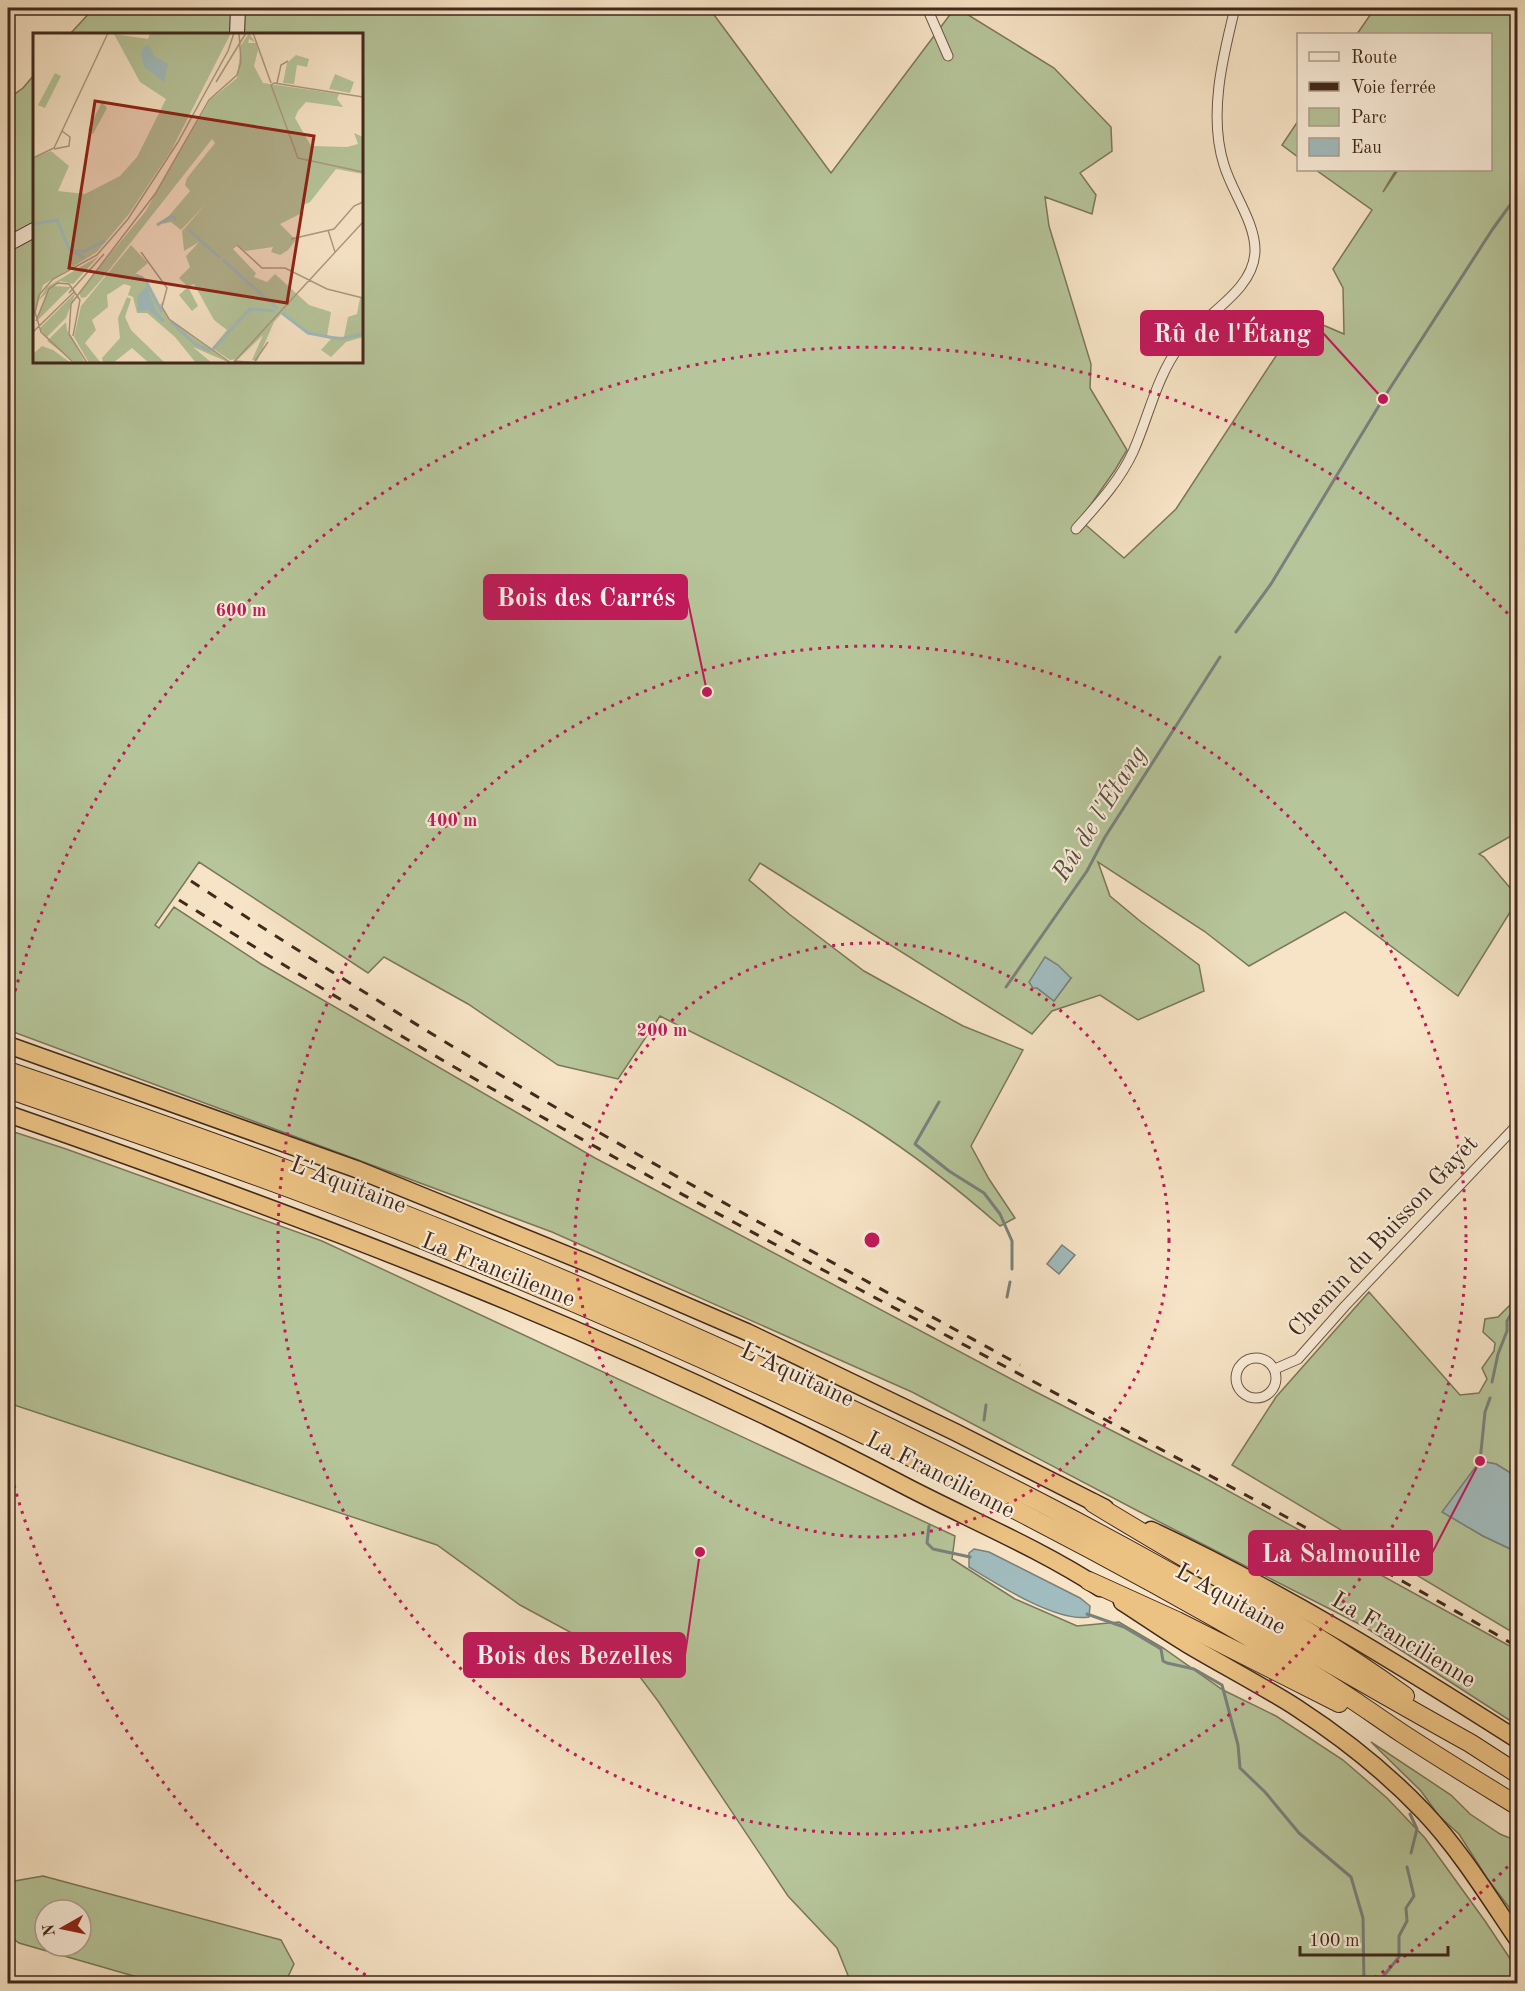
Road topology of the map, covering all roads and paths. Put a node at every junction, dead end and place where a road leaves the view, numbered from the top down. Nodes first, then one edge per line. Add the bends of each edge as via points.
1 (238, 8) edge
2 (927, 8) edge
3 (1235, 8) edge
4 (237, 33) edge
5 (948, 56) dead end
6 (33, 231) edge
7 (8, 244) edge
8 (1076, 529) dead end
9 (8, 1045) edge
10 (8, 1071) edge
11 (8, 1089) edge
12 (8, 1114) edge
13 (1518, 1124) edge
14 (1275, 1369) junction
15 (1093, 1503) junction
16 (1089, 1581) junction
17 (1408, 1737) junction
18 (1518, 1740) edge
19 (1470, 1743) junction
20 (1518, 1774) edge
21 (1518, 1806) edge
22 (1518, 1940) edge

1 - 4 main road
2 - 5 street
3 - 8 street via 1219,79 1219,141 1224,166 1254,239 1252,268 1238,290 1180,345 1160,381 1121,476
6 - 7 main road
9 - 15 highway, La Francilienne via 357,1169 603,1270 747,1332
10 - 19 highway, L'Aquitaine via 284,1168 434,1227 786,1378 1068,1517
11 - 17 highway, L'Aquitaine via 393,1228 763,1386 1140,1576 1316,1676
12 - 16 highway, La Francilienne via 270,1207 431,1269 634,1355 826,1444
13 - 14 street, Chemin du Buisson Gayet via 1298,1359
14 - 14 street via 1265,1360 1252,1358 1240,1365 1237,1384 1250,1397 1263,1397 1276,1383
15 - 18 highway, La Francilienne via 1189,1547 1334,1625
15 - 19 highway via 1332,1645
16 - 17 highway
16 - 22 highway, La Francilienne via 1295,1707 1366,1758 1438,1827
17 - 21 highway, L'Aquitaine
19 - 20 highway, L'Aquitaine

